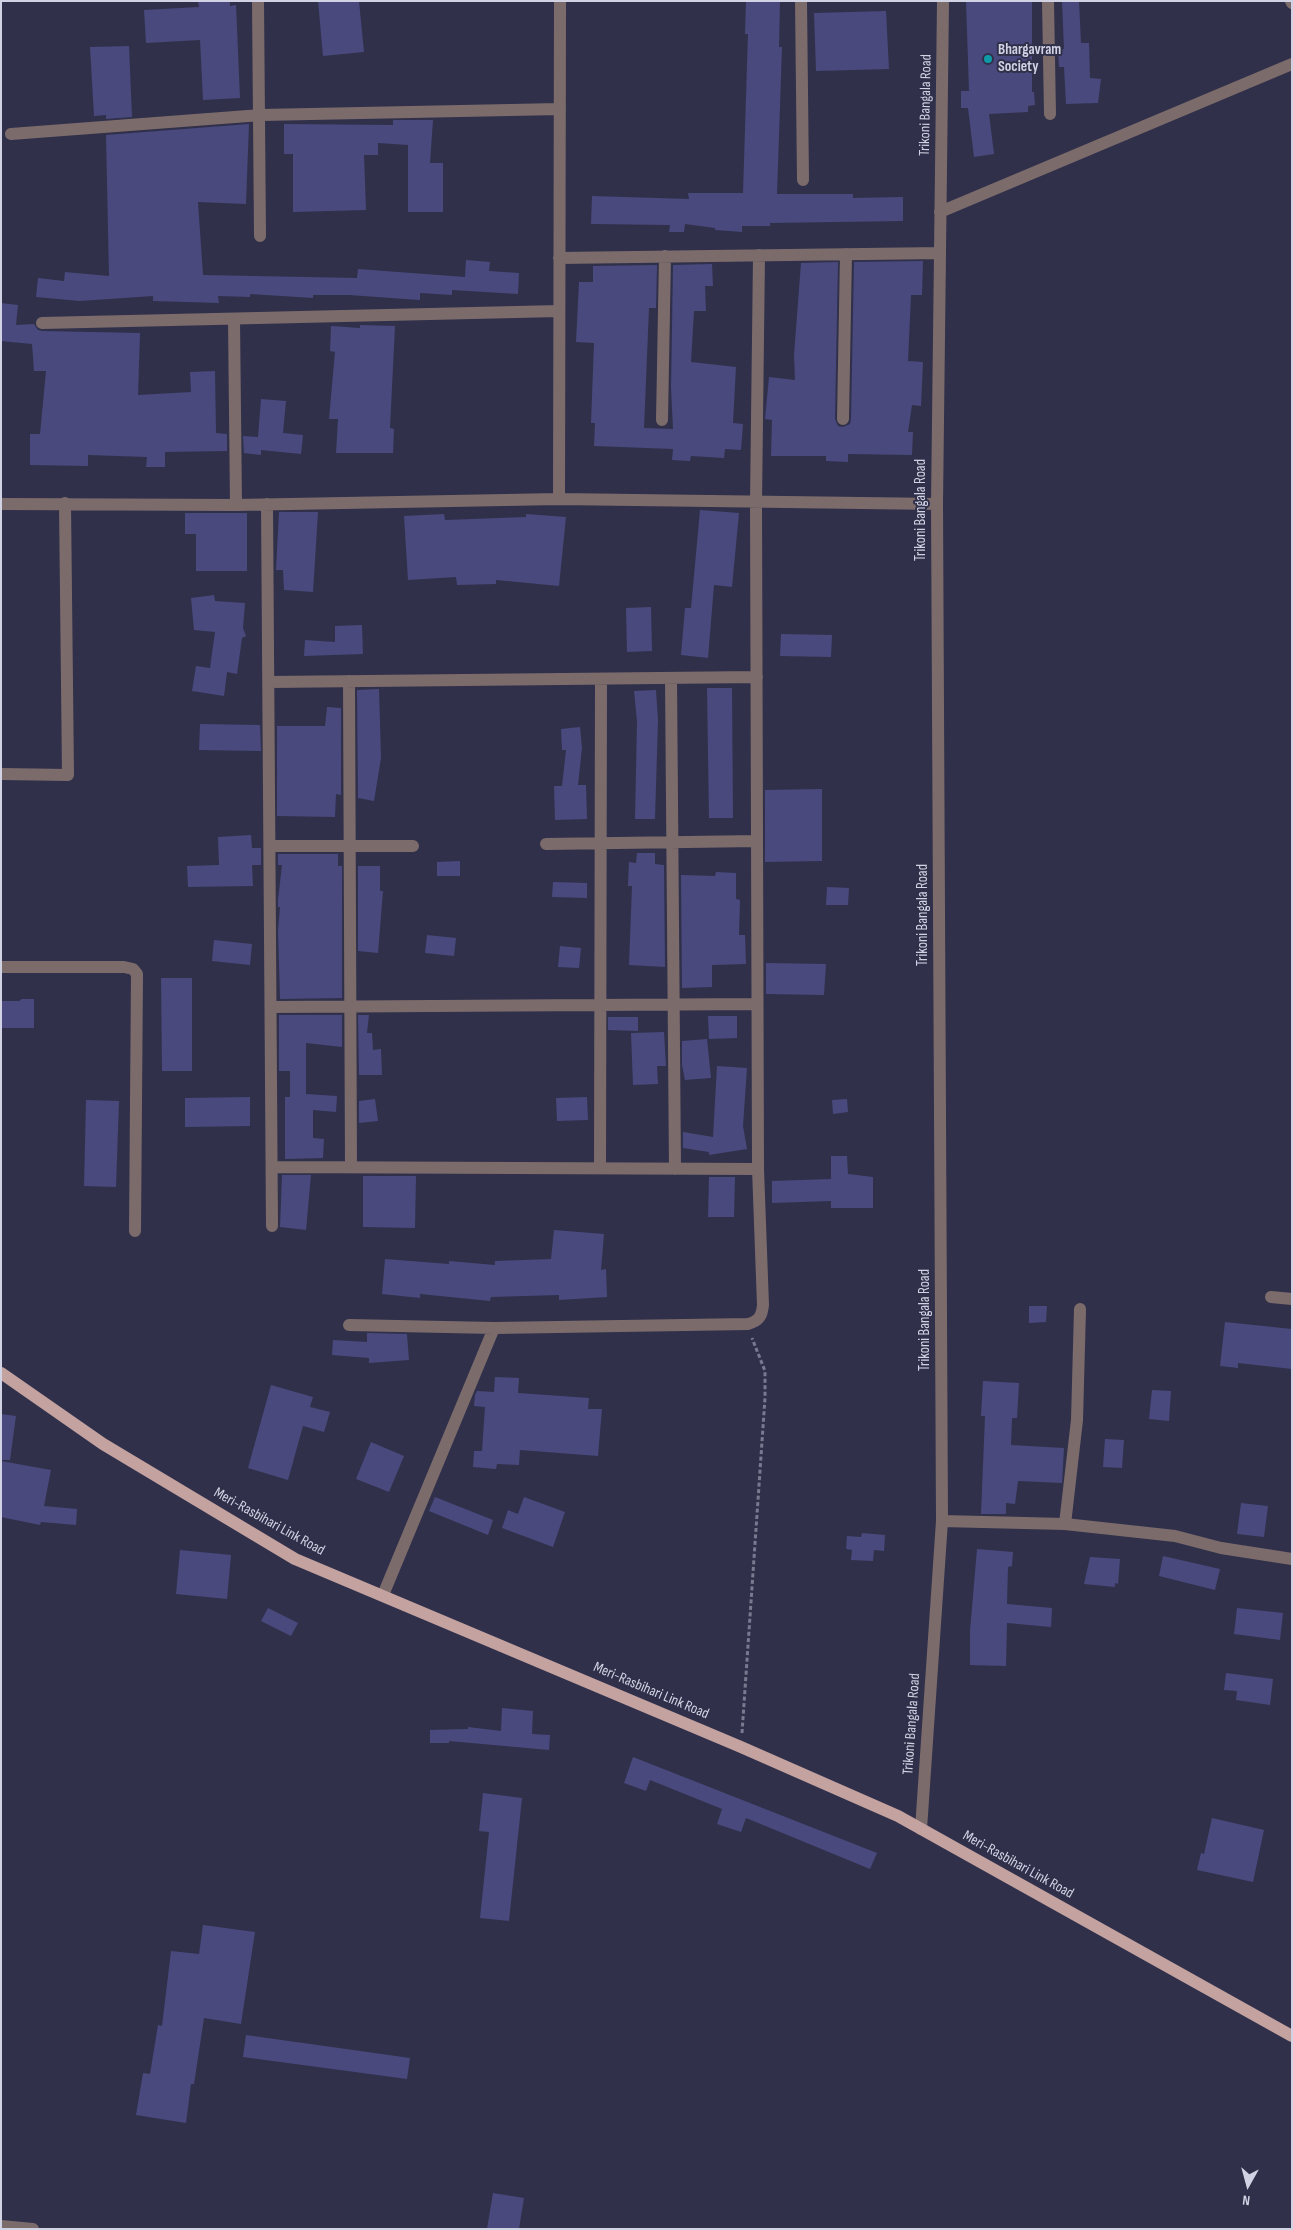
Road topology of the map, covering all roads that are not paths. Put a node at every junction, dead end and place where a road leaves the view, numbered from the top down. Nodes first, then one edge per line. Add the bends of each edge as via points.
1 (258, 1) edge
2 (560, 1) edge
3 (801, 1) edge
4 (943, 1) edge
5 (1048, 1) edge
6 (1292, 64) edge
7 (560, 109) junction
8 (1050, 114) dead end
9 (261, 115) junction
10 (11, 134) dead end
11 (803, 180) dead end
12 (940, 212) junction
13 (260, 236) dead end
14 (940, 253) junction
15 (846, 254) junction
16 (758, 255) junction
17 (666, 256) junction
18 (559, 258) junction
19 (559, 310) junction
20 (234, 319) junction
21 (42, 323) dead end
22 (843, 418) dead end
23 (662, 420) dead end
24 (559, 499) junction
25 (756, 502) junction
26 (65, 503) junction
27 (1, 504) edge
28 (268, 504) junction
29 (937, 504) junction
30 (236, 505) junction
31 (757, 677) junction
32 (671, 678) junction
33 (601, 679) junction
34 (349, 681) junction
35 (269, 682) junction
36 (1, 774) edge
37 (757, 841) junction
38 (672, 842) junction
39 (601, 843) junction
40 (546, 844) dead end
41 (270, 846) junction
42 (350, 846) junction
43 (414, 846) dead end
44 (1, 968) edge
45 (757, 1004) junction
46 (601, 1005) junction
47 (674, 1005) junction
48 (350, 1006) junction
49 (271, 1007) junction
50 (272, 1167) junction
51 (351, 1167) junction
52 (600, 1168) junction
53 (675, 1169) junction
54 (758, 1169) junction
55 (272, 1226) dead end
56 (134, 1231) dead end
57 (1271, 1297) dead end
58 (1292, 1299) edge
59 (1080, 1309) dead end
60 (349, 1325) dead end
61 (494, 1328) junction
62 (1, 1372) edge
63 (942, 1522) junction
64 (1065, 1524) junction
65 (1292, 1558) edge
66 (382, 1595) junction
67 (921, 1829) junction
68 (1292, 2036) edge
69 (1, 2226) edge
70 (33, 2229) edge

1 - 9 street
2 - 7 street
3 - 11 street
4 - 12 street, Trikoni Bangala Road
5 - 8 street
6 - 12 street
7 - 9 street
7 - 18 street
9 - 10 street
9 - 13 street
12 - 14 street, Trikoni Bangala Road
14 - 15 street
14 - 29 street, Trikoni Bangala Road
15 - 16 street
15 - 22 street
16 - 17 street
16 - 25 street
17 - 18 street
17 - 23 street
18 - 19 street
19 - 20 street
19 - 24 street
20 - 21 street
20 - 30 street
24 - 25 street
24 - 28 street
25 - 29 street
25 - 31 street
26 - 27 street
26 - 30 street
26 - 36 street via 68,775
28 - 30 street
28 - 35 street
29 - 63 street, Trikoni Bangala Road
31 - 32 street
31 - 37 street
32 - 33 street
32 - 38 street
33 - 34 street
33 - 39 street
34 - 35 street
34 - 42 street
35 - 41 street
37 - 38 street
37 - 45 street
38 - 39 street
38 - 47 street
39 - 40 street
39 - 46 street
41 - 42 street
41 - 49 street
42 - 43 street
42 - 48 street
44 - 56 street via 124,967 133,969 137,974
45 - 47 street
45 - 54 street
46 - 47 street
46 - 48 street
46 - 52 street
47 - 53 street
48 - 49 street
48 - 51 street
49 - 50 street
50 - 51 street
50 - 55 street
51 - 52 street
52 - 53 street
53 - 54 street
54 - 61 street via 763,1305 757,1321 742,1324
57 - 58 street
59 - 64 street via 1078,1420
60 - 61 street
61 - 66 street
62 - 66 main road, Meri-Rasbihari Link Road via 103,1444 295,1558
63 - 64 street
63 - 67 street, Trikoni Bangala Road
64 - 65 street via 1175,1536 1221,1548
66 - 67 main road, Meri-Rasbihari Link Road via 741,1746
67 - 68 main road, Meri-Rasbihari Link Road
69 - 70 street

